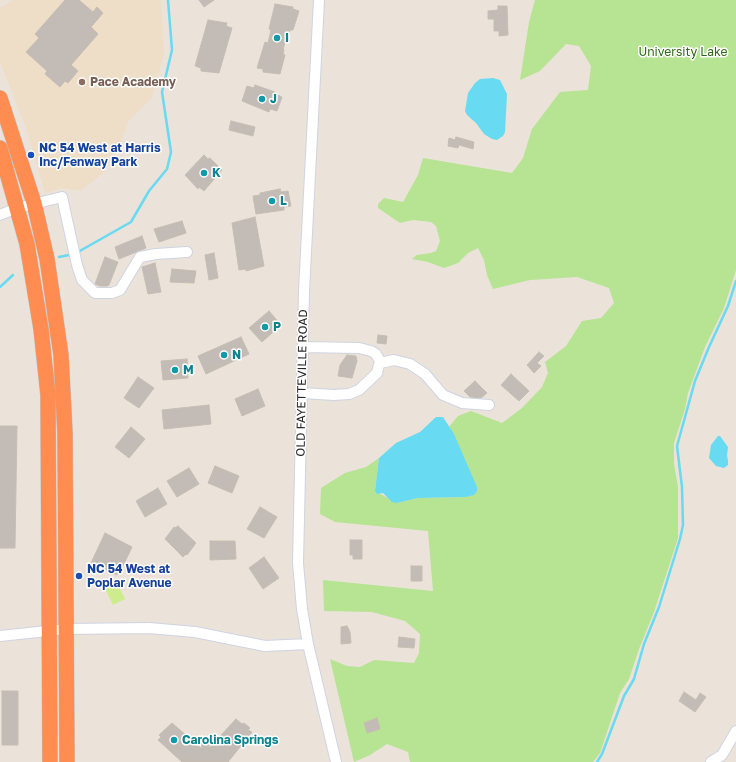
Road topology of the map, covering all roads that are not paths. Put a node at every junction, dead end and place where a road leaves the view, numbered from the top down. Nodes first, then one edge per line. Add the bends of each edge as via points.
1 (319, 0) edge
2 (0, 98) edge
3 (0, 148) edge
4 (34, 203) junction
5 (17, 208) junction
6 (0, 215) edge
7 (187, 252) dead end
8 (303, 348) junction
9 (380, 363) junction
10 (302, 393) junction
11 (489, 405) dead end
12 (66, 629) junction
13 (50, 630) junction
14 (0, 636) edge
15 (308, 644) junction
16 (736, 731) edge
17 (732, 747) edge
18 (50, 762) edge
19 (67, 762) edge
20 (336, 762) edge
21 (711, 762) edge

1 - 8 street, OLD FAYETTEVILLE ROAD
2 - 4 highway
3 - 5 highway
4 - 5 street
4 - 7 street via 62,197 76,265 82,280 95,293 112,293 120,290 140,257
4 - 12 highway via 52,293 65,401
5 - 6 street
5 - 13 highway via 27,244 40,322 48,396
8 - 9 street via 360,348 376,354
8 - 10 street, OLD FAYETTEVILLE ROAD
9 - 10 street via 377,373 371,380 349,394
9 - 11 street via 394,360 410,364 425,374 443,395 462,403
10 - 15 street, OLD FAYETTEVILLE ROAD via 298,563
12 - 13 street
12 - 15 street via 165,629 209,634 265,646
12 - 19 highway
13 - 14 street
13 - 18 highway
15 - 20 street, OLD FAYETTEVILLE ROAD
16 - 17 street
17 - 21 street

